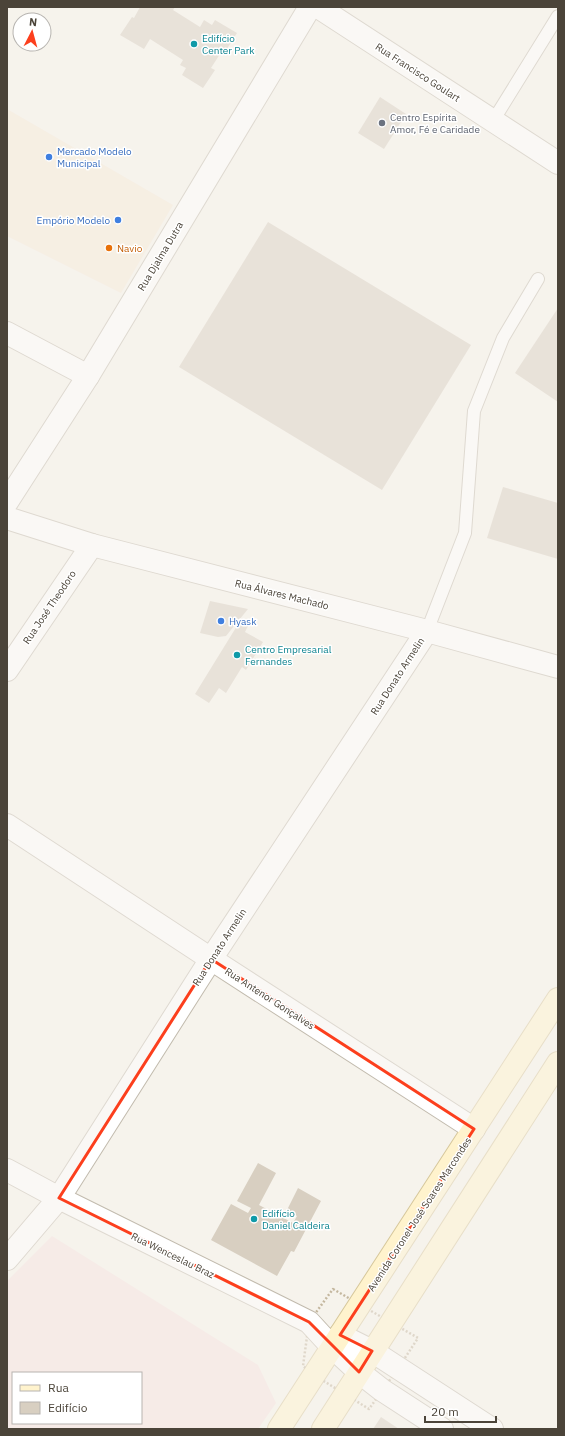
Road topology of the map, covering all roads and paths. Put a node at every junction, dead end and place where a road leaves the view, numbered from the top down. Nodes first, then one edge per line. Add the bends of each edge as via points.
1 (310, 7) edge
2 (318, 7) edge
3 (558, 16) edge
4 (494, 121) junction
5 (558, 163) edge
6 (538, 279) dead end
7 (7, 333) edge
8 (88, 376) junction
9 (7, 502) edge
10 (7, 518) edge
11 (92, 544) junction
12 (427, 631) junction
13 (558, 667) edge
14 (7, 670) edge
15 (7, 825) edge
16 (210, 959) junction
17 (558, 999) edge
18 (558, 1063) edge
19 (474, 1129) junction
20 (7, 1170) edge
21 (58, 1198) junction
22 (7, 1259) edge
23 (336, 1341) junction
24 (372, 1351) junction
25 (359, 1372) junction
26 (279, 1429) edge
27 (323, 1429) edge
28 (442, 1429) edge
29 (492, 1429) edge

1 - 8 street, Rua Djalma Dutra
2 - 4 street, Rua Francisco Goulart
3 - 4 lane
4 - 5 street, Rua Francisco Goulart
6 - 12 lane via 503,338 474,411 465,533
7 - 8 street
8 - 9 street, Rua Djalma Dutra
10 - 11 street, Rua Álvares Machado
11 - 12 street, Rua Álvares Machado
11 - 14 street, Rua José Theodoro
12 - 13 street, Rua Álvares Machado
12 - 16 street, Rua Donato Armelin
15 - 16 street, Rua Antenor Gonçalves
16 - 19 street, Rua Antenor Gonçalves
16 - 21 street, Rua Donato Armelin
17 - 19 main road, Avenida Coronel José Soares Marcondes
18 - 24 main road
19 - 23 main road, Avenida Coronel José Soares Marcondes
20 - 21 street, Rua Wenceslau Braz
21 - 22 street, Rua Donato Armelin
21 - 23 street, Rua Wenceslau Braz via 309,1322
23 - 24 street
23 - 25 street, Rua Wenceslau Braz
23 - 26 main road, Avenida Coronel José Soares Marcondes
24 - 25 main road
24 - 29 street
25 - 27 main road
25 - 28 street, Rua Wenceslau Braz

